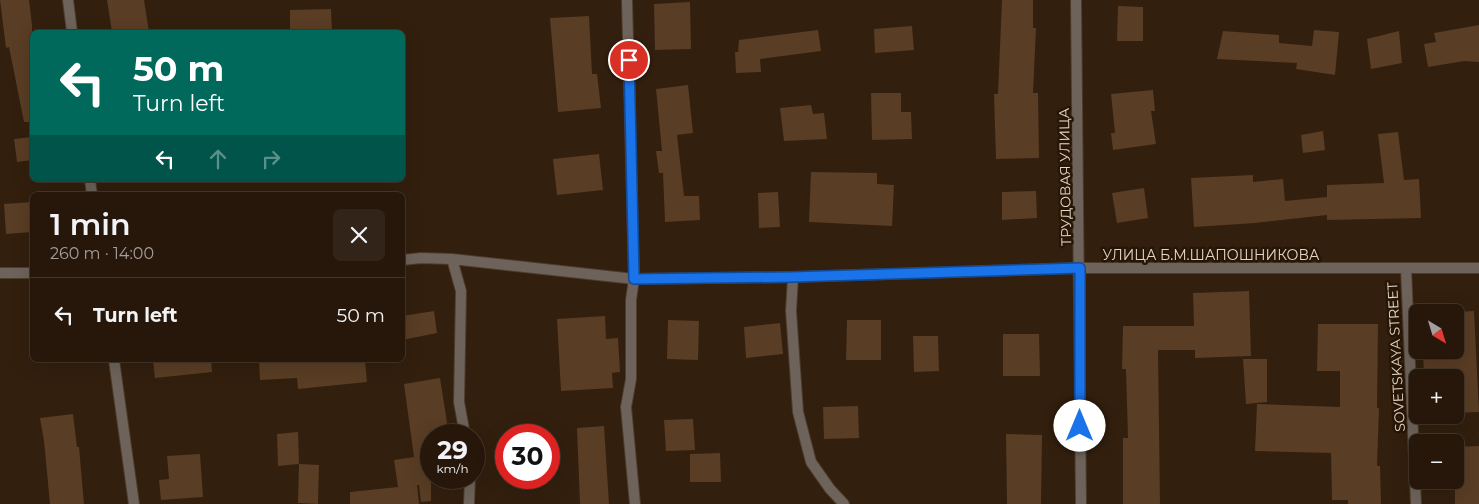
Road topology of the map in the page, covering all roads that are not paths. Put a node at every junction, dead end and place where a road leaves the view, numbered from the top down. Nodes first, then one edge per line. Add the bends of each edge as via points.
1 (68, 0) edge
2 (628, 0) edge
3 (1076, 0) edge
4 (72, 30) edge
5 (452, 259) junction
6 (405, 260) edge
7 (1080, 268) junction
8 (1406, 268) junction
9 (1479, 268) edge
10 (0, 273) edge
11 (30, 273) edge
12 (792, 277) junction
13 (634, 279) junction
14 (114, 362) edge
15 (463, 424) edge
16 (470, 489) edge
17 (134, 504) edge
18 (469, 504) edge
19 (635, 504) edge
20 (844, 504) edge
21 (1080, 504) edge
22 (1416, 504) edge

1 - 4 street
2 - 13 street
3 - 7 street, ТРУДОВАЯ УЛИЦА
5 - 6 street, УЛИЦА Б.М.ШАПОШНИКОВА
5 - 13 street, УЛИЦА Б.М.ШАПОШНИКОВА
5 - 15 street via 461,291 459,402
7 - 8 street, УЛИЦА Б.М.ШАПОШНИКОВА
7 - 12 street, УЛИЦА Б.М.ШАПОШНИКОВА
7 - 21 street, ТРУДОВАЯ УЛИЦА
8 - 9 street, УЛИЦА Б.М.ШАПОШНИКОВА
8 - 22 street, SOVETSKAYA STREET
10 - 11 street
12 - 13 street, УЛИЦА Б.М.ШАПОШНИКОВА
12 - 20 street via 791,311 798,412 811,462
13 - 19 street via 626,408
14 - 17 street
16 - 18 street

